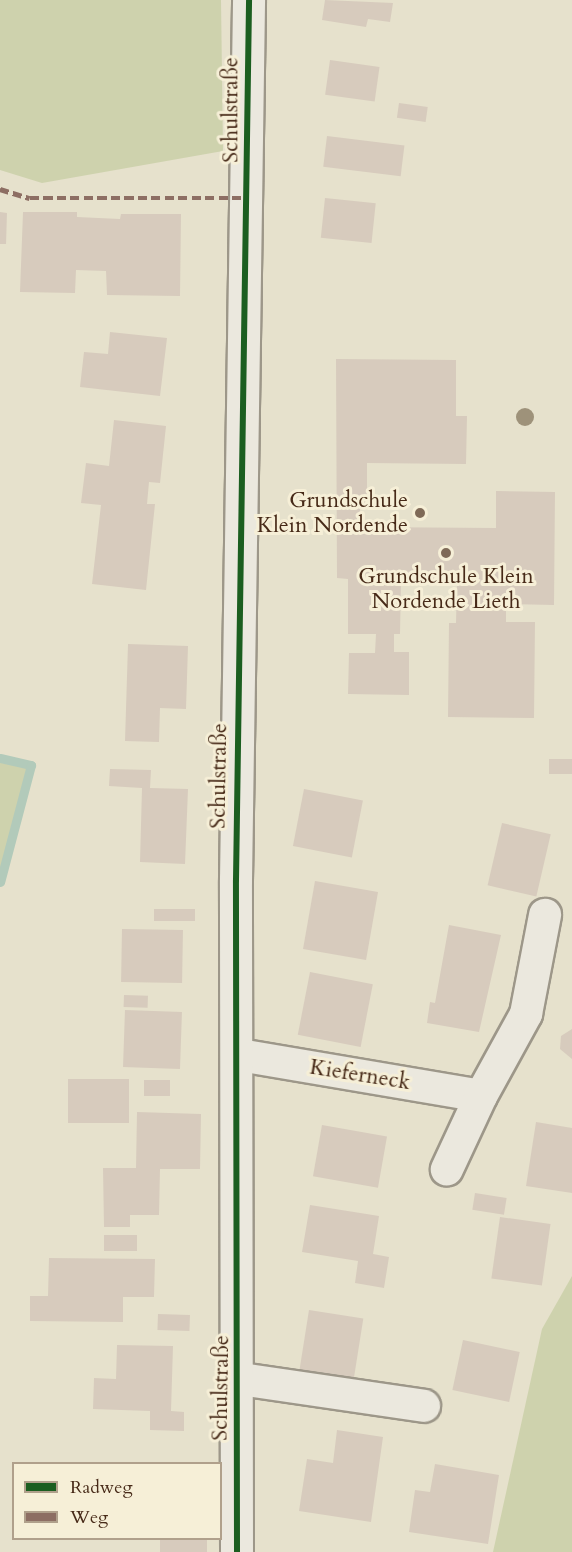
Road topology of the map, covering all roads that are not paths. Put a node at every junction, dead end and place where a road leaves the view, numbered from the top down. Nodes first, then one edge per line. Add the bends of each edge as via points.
1 (249, 0) edge
2 (545, 915) dead end
3 (240, 1055) junction
4 (481, 1096) junction
5 (447, 1169) dead end
6 (240, 1378) junction
7 (424, 1406) dead end
8 (237, 1552) edge

1 - 3 street, Schulstraße via 236,869
2 - 4 street via 526,1014
3 - 4 street, Kieferneck
3 - 6 street, Schulstraße
4 - 5 street
6 - 7 street
6 - 8 street, Schulstraße

